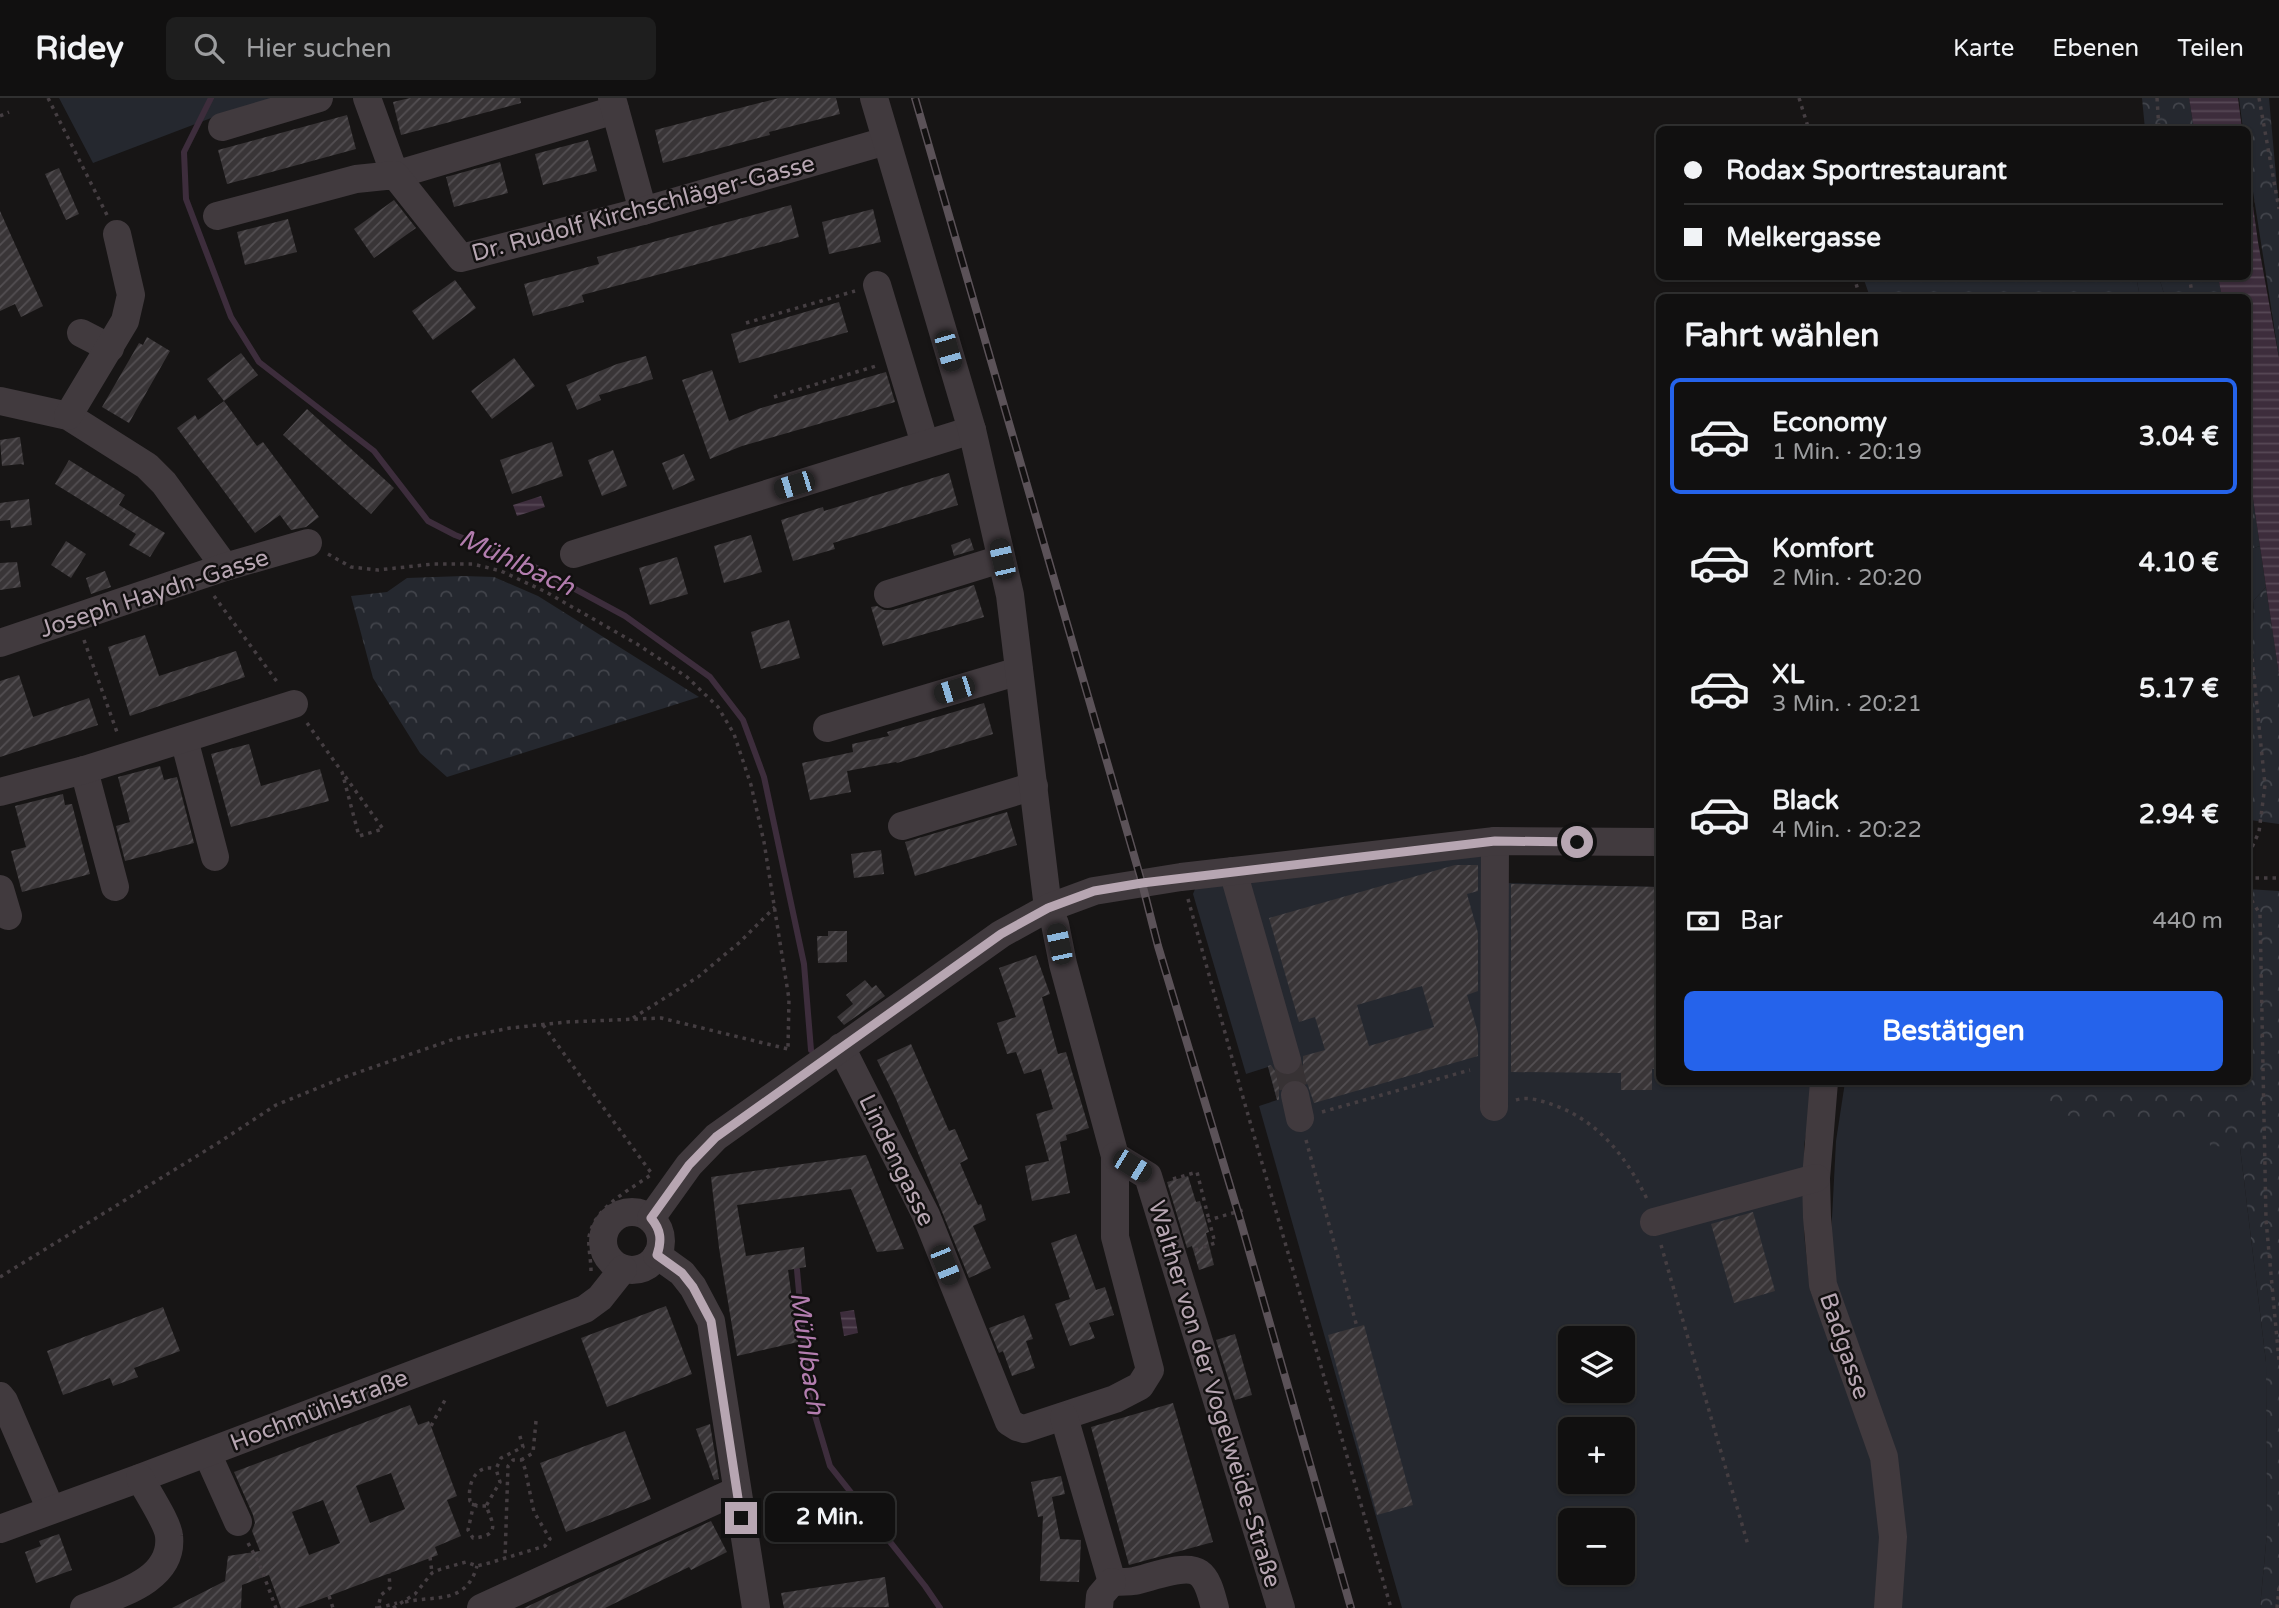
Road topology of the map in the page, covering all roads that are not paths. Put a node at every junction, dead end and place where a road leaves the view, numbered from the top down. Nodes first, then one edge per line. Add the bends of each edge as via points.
1 (319, 98) edge
2 (367, 98) edge
3 (874, 98) edge
4 (614, 104) edge
5 (222, 127) dead end
6 (887, 141) junction
7 (394, 175) junction
8 (643, 211) junction
9 (217, 216) dead end
10 (117, 234) road end
11 (877, 285) road end
12 (80, 333) dead end
13 (110, 348) junction
14 (0, 401) edge
15 (68, 416) junction
16 (972, 430) junction
17 (925, 444) junction
18 (308, 543) road end
19 (574, 554) dead end
20 (1002, 559) junction
21 (212, 572) junction
22 (888, 594) dead end
23 (0, 643) edge
24 (1019, 671) junction
25 (293, 704) road end
26 (827, 727) dead end
27 (184, 739) junction
28 (84, 770) junction
29 (1034, 786) junction
30 (0, 792) edge
31 (902, 826) dead end
32 (1495, 841) junction
33 (1656, 842) edge
34 (215, 857) dead end
35 (1233, 871) junction
36 (115, 887) dead end
37 (0, 889) edge
38 (1048, 908) junction
39 (8, 916) dead end
40 (841, 1047) junction
41 (1287, 1060) tunnel mouth
42 (1824, 1085) edge
43 (1494, 1107) road end
44 (1115, 1156) junction
45 (1816, 1178) junction
46 (651, 1218) junction
47 (1654, 1222) road end
48 (657, 1255) junction
49 (623, 1269) junction
50 (0, 1396) edge
51 (1064, 1417) junction
52 (207, 1452) junction
53 (140, 1478) junction
54 (736, 1491) junction
55 (51, 1510) junction
56 (238, 1522) road end
57 (0, 1529) edge
58 (1112, 1582) junction
59 (749, 1606) edge
60 (85, 1608) edge
61 (481, 1608) edge
62 (1099, 1608) edge
63 (1215, 1608) edge
64 (1282, 1608) edge
65 (1888, 1608) edge

1 - 5 street
2 - 7 street
3 - 6 street, Walther von der Vogelweide-Straße
4 - 7 street
4 - 8 street
6 - 8 street, Dr. Rudolf Kirchschläger-Gasse
6 - 16 street, Walther von der Vogelweide-Straße
7 - 8 street, Dr. Rudolf Kirchschläger-Gasse via 461,258
7 - 9 street via 356,179
10 - 13 street via 131,295 125,321
11 - 17 street
12 - 13 street
13 - 15 street
14 - 15 street
15 - 21 street via 156,472
16 - 17 street
16 - 20 street, Walther von der Vogelweide-Straße
17 - 19 street
18 - 21 street, Joseph Haydn-Gasse
20 - 22 street
20 - 24 street, Walther von der Vogelweide-Straße
21 - 23 street, Joseph Haydn-Gasse
24 - 26 street
24 - 29 street, Walther von der Vogelweide-Straße
25 - 27 street
27 - 28 street
27 - 34 street
28 - 30 street
28 - 36 street
29 - 31 street
29 - 38 street, Walther von der Vogelweide-Straße
32 - 33 street
32 - 35 street
32 - 43 street
35 - 38 street via 1094,891
35 - 41 street
37 - 39 street
38 - 40 street via 1001,934
38 - 44 street, Walther von der Vogelweide-Straße
40 - 46 street via 716,1137 689,1165
40 - 51 street, Lindengasse via 926,1215 1009,1422 1024,1429
42 - 45 street, Badgasse
44 - 51 street, Walther von der Vogelweide-Straße via 1115,1237 1150,1370 1140,1386
44 - 64 street, Walther von der Vogelweide-Straße via 1148,1176
45 - 47 street
45 - 65 street, Badgasse via 1824,1285 1884,1457 1893,1537
46 - 48 street via 660,1235
46 - 49 street via 624,1212 604,1231 604,1250
48 - 49 street via 643,1268
48 - 54 street via 682,1273 711,1321
49 - 52 street, Hochmühlstraße via 585,1309
50 - 55 street
51 - 58 street
52 - 53 street, Hochmühlstraße
52 - 56 street
53 - 55 street, Hochmühlstraße
53 - 60 street via 169,1535 166,1556 146,1582
54 - 59 street
54 - 61 street
55 - 57 street, Hochmühlstraße
58 - 62 street via 1100,1596
58 - 63 street via 1178,1570 1199,1573

